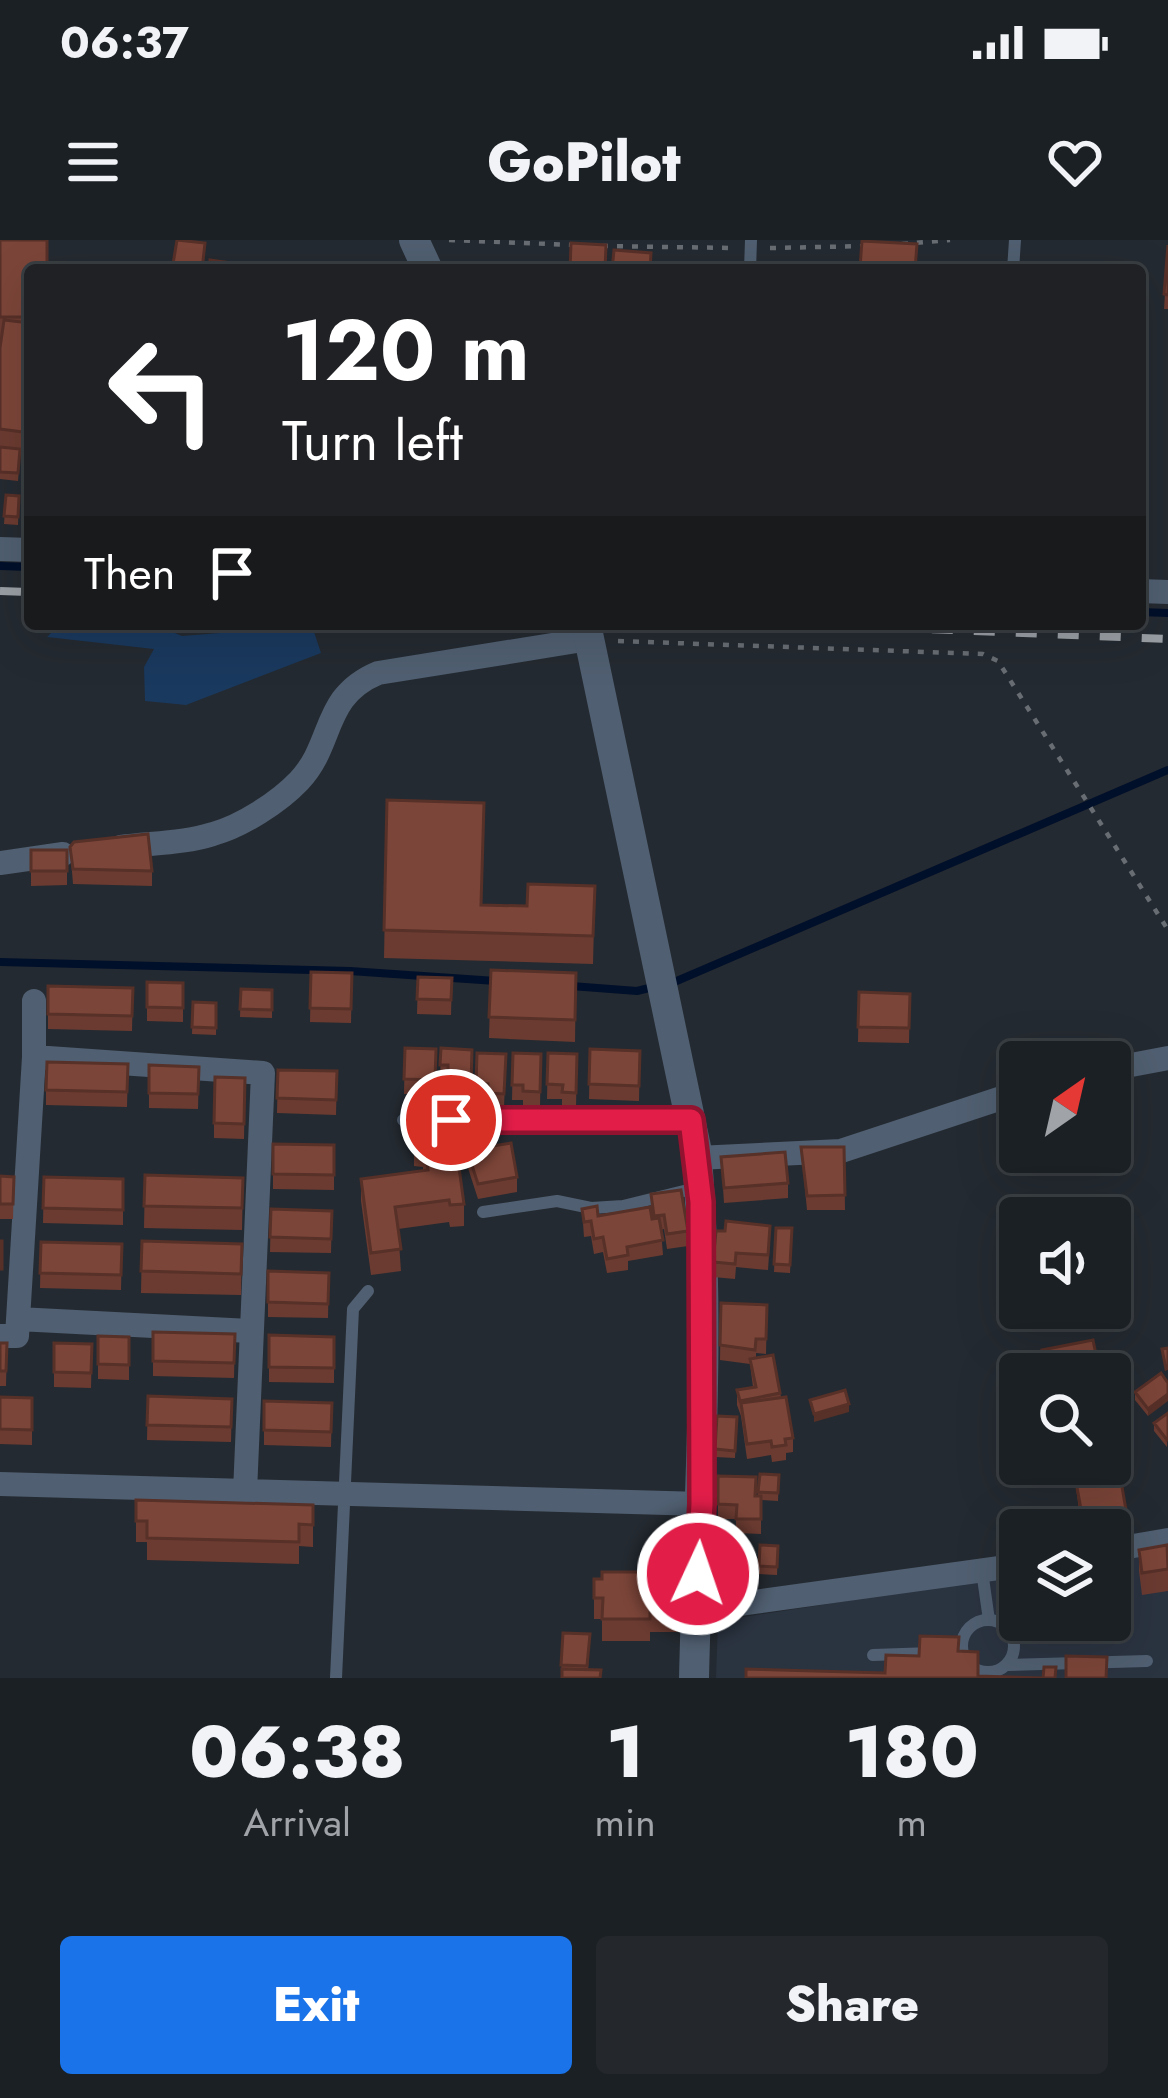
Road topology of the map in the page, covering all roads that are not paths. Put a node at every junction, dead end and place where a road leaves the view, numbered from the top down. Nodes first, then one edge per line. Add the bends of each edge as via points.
1 (587, 632) edge
2 (0, 863) edge
3 (34, 1000) dead end
4 (34, 1058) junction
5 (1168, 1058) edge
6 (1131, 1065) edge
7 (999, 1099) edge
8 (403, 1120) dead end
9 (691, 1120) junction
10 (699, 1172) junction
11 (483, 1212) dead end
12 (368, 1291) dead end
13 (9, 1327) edge
14 (250, 1331) junction
15 (0, 1484) edge
16 (245, 1492) junction
17 (343, 1494) junction
18 (702, 1504) junction
19 (1168, 1540) edge
20 (1131, 1546) edge
21 (999, 1568) edge
22 (982, 1571) junction
23 (696, 1610) junction
24 (988, 1620) junction
25 (962, 1652) junction
26 (873, 1655) dead end
27 (1147, 1661) dead end
28 (1007, 1665) junction
29 (337, 1678) edge
30 (694, 1678) edge

1 - 2 street via 356,682 335,706 301,780 213,835
1 - 9 street
3 - 4 street
4 - 13 street
4 - 14 street via 263,1073
5 - 6 street
7 - 10 street via 841,1151
8 - 9 lane
9 - 10 street
10 - 11 lane via 623,1206 557,1201
10 - 18 street
12 - 17 lane via 353,1309
13 - 14 street
14 - 16 street
15 - 16 street
16 - 17 street
17 - 18 street
17 - 29 lane
18 - 23 street
19 - 20 street
21 - 22 street
22 - 23 street
22 - 24 lane
23 - 30 street
24 - 25 lane via 964,1634
24 - 28 lane via 1014,1640
25 - 26 lane
25 - 28 lane via 986,1673
27 - 28 lane

